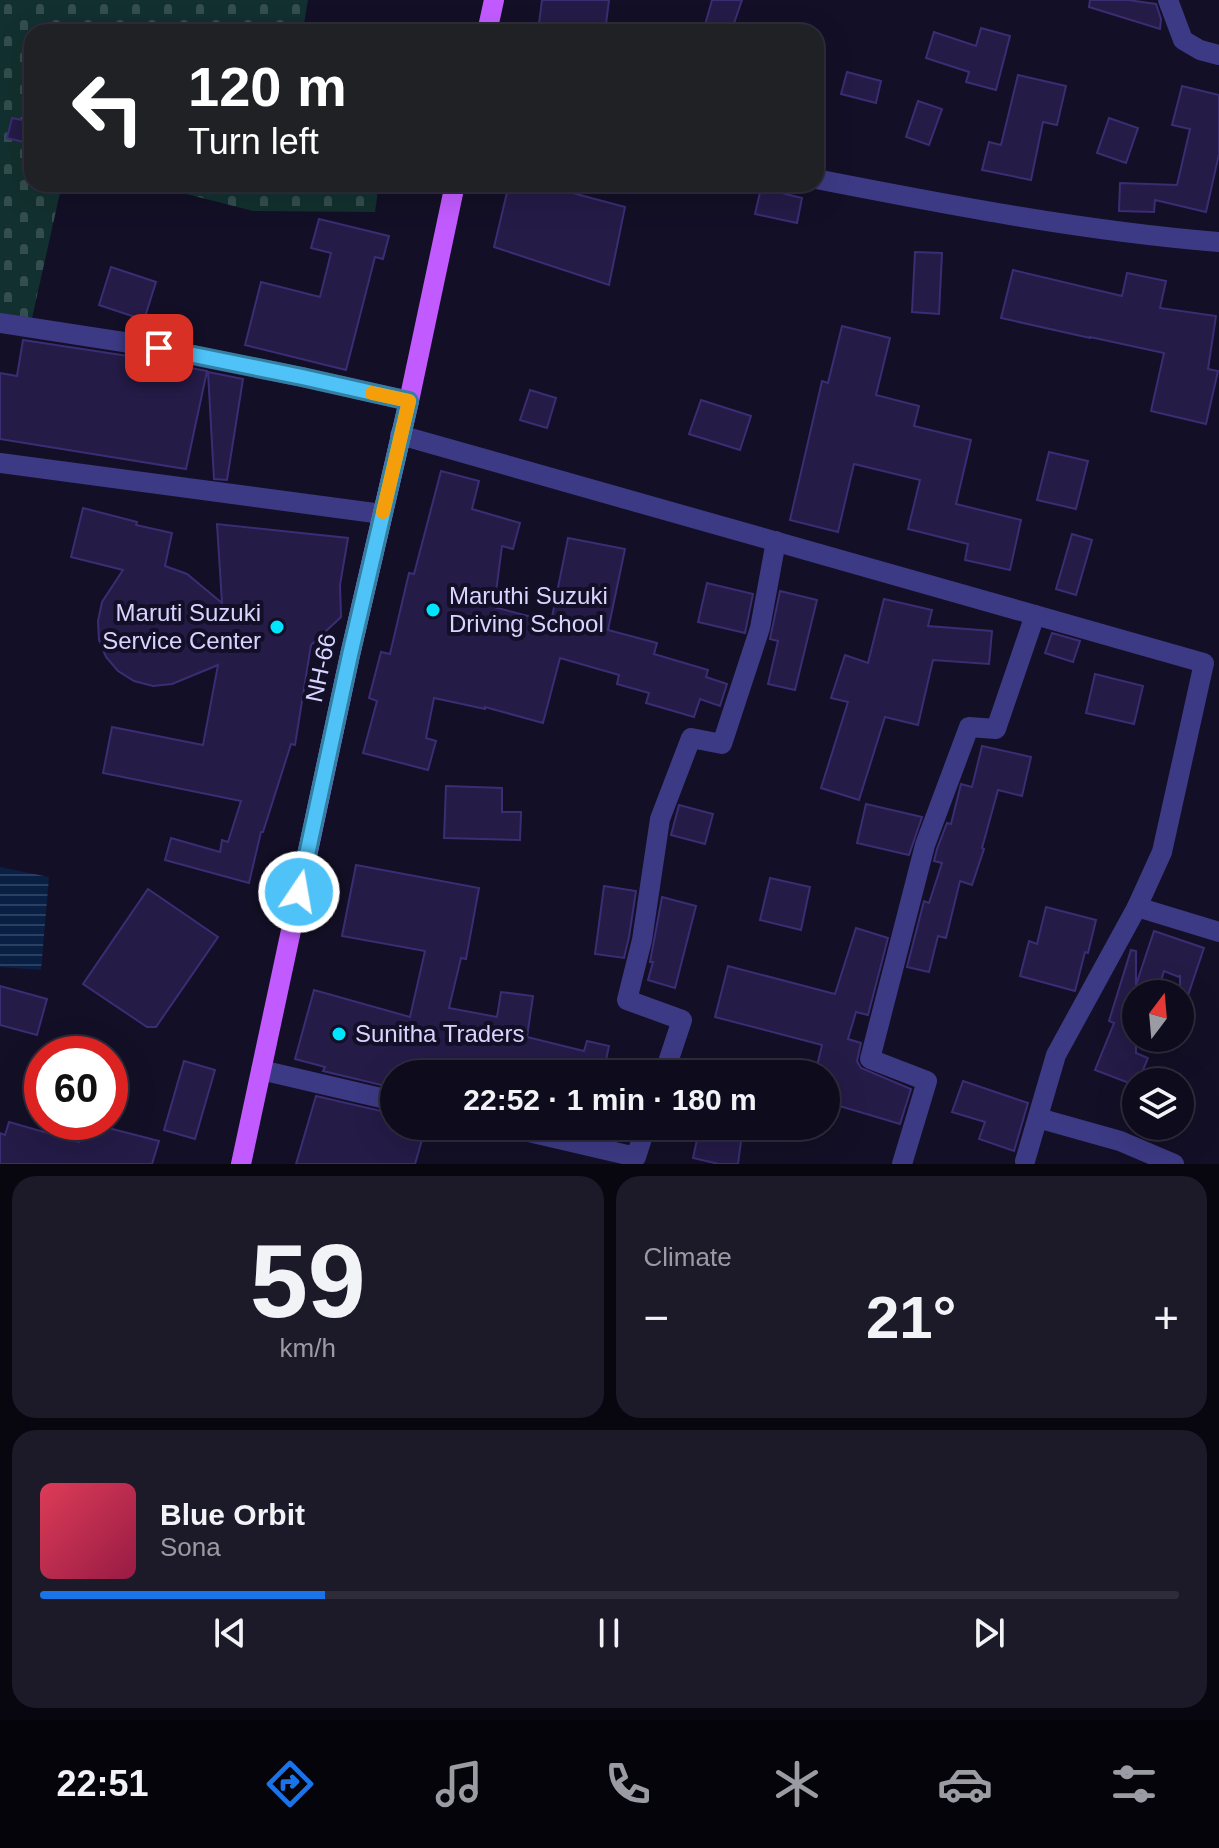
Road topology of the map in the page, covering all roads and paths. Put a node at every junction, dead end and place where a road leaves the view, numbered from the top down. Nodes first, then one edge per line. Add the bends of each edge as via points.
1 (494, 0) edge
2 (1168, 0) edge
3 (489, 24) edge
4 (1219, 55) edge
5 (824, 181) edge
6 (453, 192) edge
7 (1219, 242) edge
8 (0, 323) edge
9 (409, 401) junction
10 (400, 435) junction
11 (0, 463) edge
12 (382, 514) junction
13 (776, 541) junction
14 (1035, 615) junction
15 (1137, 907) junction
16 (1219, 932) edge
17 (669, 1060) edge
18 (261, 1070) junction
19 (380, 1098) edge
20 (1038, 1118) junction
21 (563, 1140) edge
22 (641, 1140) edge
23 (1025, 1161) dead end
24 (241, 1164) edge
25 (902, 1164) edge
26 (1174, 1164) edge

1 - 3 main road
2 - 4 street via 1183,40
5 - 7 street via 981,211
6 - 9 main road, NH-66
8 - 9 street via 146,346
9 - 10 main road, NH-66
10 - 12 main road, NH-66
10 - 13 street
11 - 12 street
12 - 18 main road, NH-66
13 - 14 street
13 - 17 street via 760,628 722,744 691,738 660,819 627,1000 682,1020
14 - 15 street via 1204,663 1162,852
14 - 25 street via 996,729 969,727 925,845 870,1059 927,1081
15 - 16 street
15 - 20 street via 1056,1055
18 - 19 street
18 - 24 main road, NH-66
20 - 23 street
20 - 26 street via 1120,1141
21 - 22 street via 636,1157

